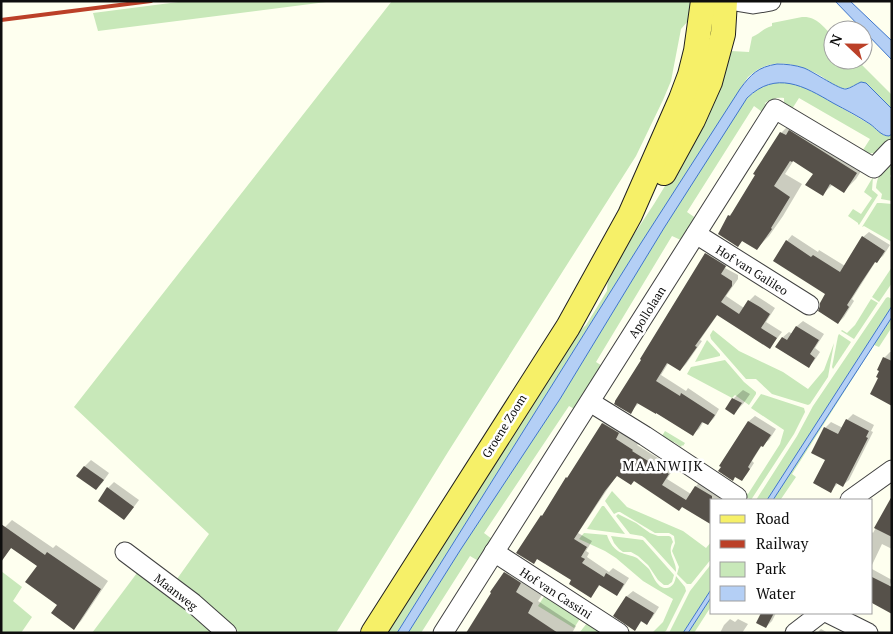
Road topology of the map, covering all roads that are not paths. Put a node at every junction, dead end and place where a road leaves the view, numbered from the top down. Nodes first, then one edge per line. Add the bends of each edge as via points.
1 (703, 1) edge
2 (725, 1) edge
3 (735, 1) edge
4 (770, 1) edge
5 (892, 149) edge
6 (630, 215) junction
7 (696, 234) junction
8 (809, 305) dead end
9 (590, 402) junction
10 (892, 470) edge
11 (737, 497) dead end
12 (851, 499) edge
13 (125, 552) dead end
14 (494, 552) junction
15 (820, 614) edge
16 (830, 614) edge
17 (227, 633) edge
18 (373, 633) edge
19 (442, 633) edge
20 (619, 633) edge
21 (794, 633) edge
22 (868, 633) edge

1 - 6 main road, Groene Zoom via 690,75
2 - 6 main road, Groene Zoom via 718,57 697,112 659,181
3 - 4 street via 753,4
5 - 7 street, Apollolaan via 874,168 775,109
6 - 18 main road, Groene Zoom via 568,326
7 - 8 street, Hof van Galileo
7 - 9 street, Apollolaan
9 - 11 street
9 - 14 street, Apollolaan
10 - 12 street
13 - 17 street, Maanweg
14 - 19 street, Apollolaan
14 - 20 street, Hof van Cassini
15 - 21 street
16 - 22 street

